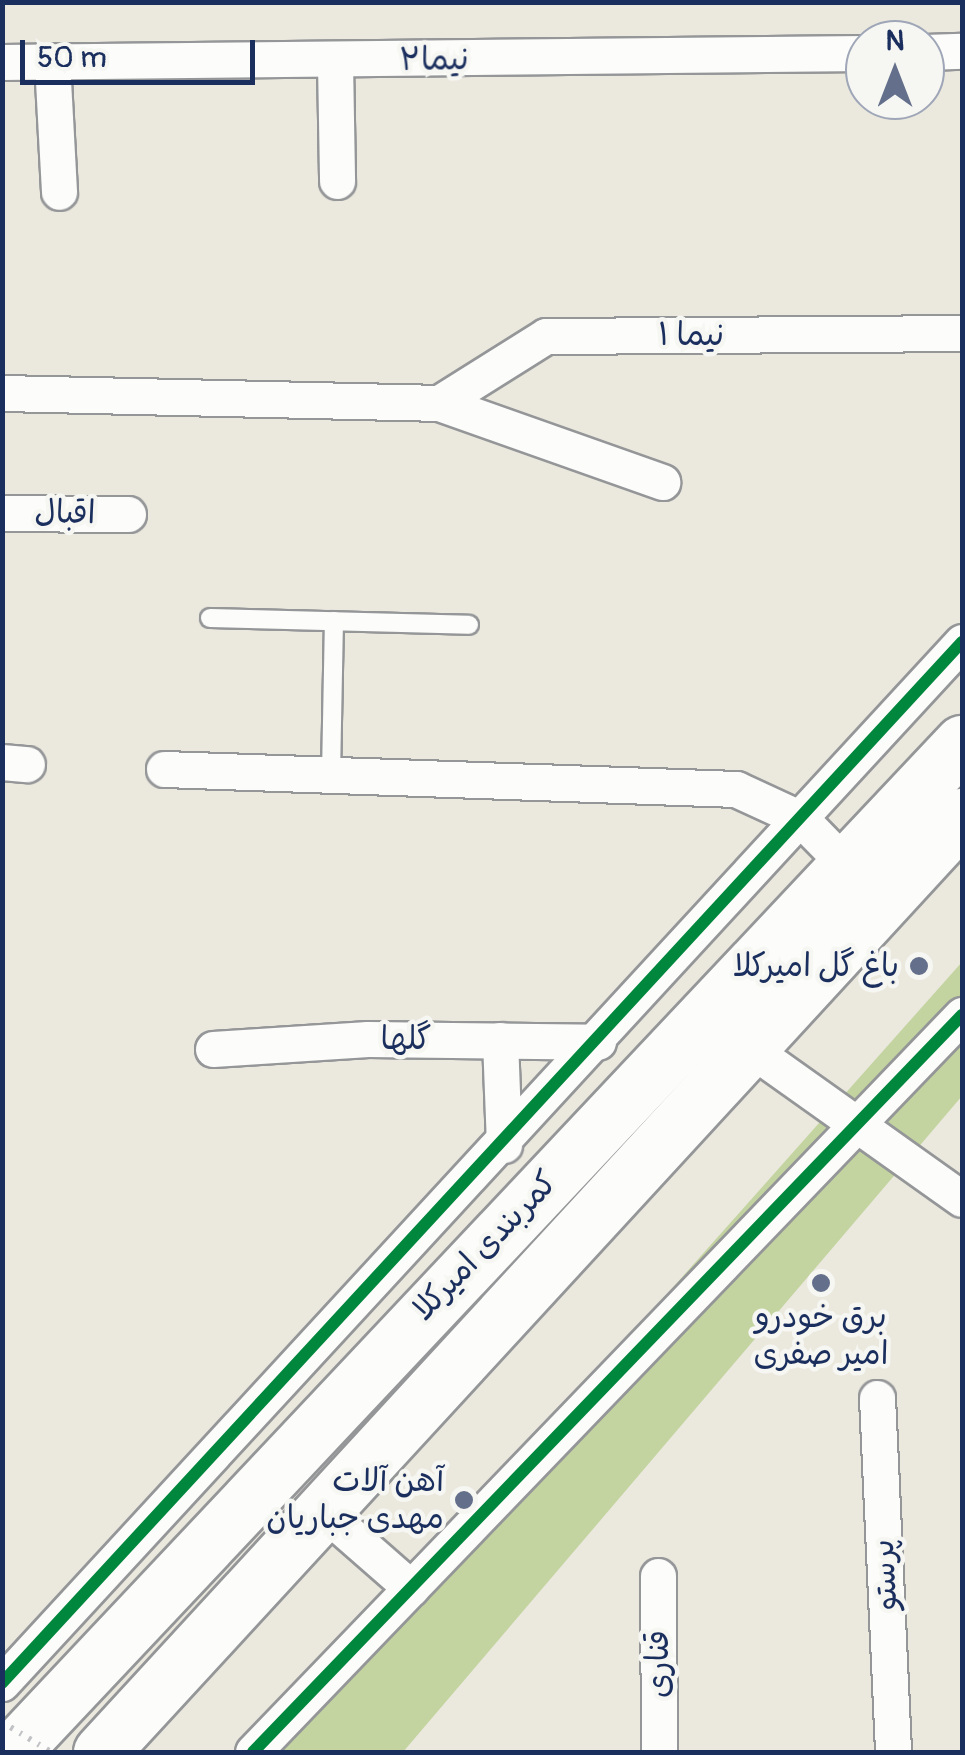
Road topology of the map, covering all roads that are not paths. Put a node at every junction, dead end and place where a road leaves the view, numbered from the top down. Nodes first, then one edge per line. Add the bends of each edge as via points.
1 (845, 53) edge
2 (2, 62) edge
3 (52, 62) junction
4 (335, 62) junction
5 (336, 180) dead end
6 (59, 192) dead end
7 (962, 334) edge
8 (2, 392) edge
9 (439, 403) junction
10 (662, 482) dead end
11 (2, 512) edge
12 (128, 514) dead end
13 (210, 618) dead end
14 (334, 621) junction
15 (469, 625) dead end
16 (962, 642) edge
17 (962, 743) edge
18 (164, 769) dead end
19 (331, 775) junction
20 (962, 816) edge
21 (801, 819) junction
22 (848, 867) junction
23 (962, 1015) edge
24 (500, 1040) junction
25 (598, 1042) junction
26 (748, 1047) junction
27 (214, 1049) dead end
28 (852, 1129) junction
29 (504, 1145) junction
30 (962, 1199) edge
31 (876, 1398) dead end
32 (323, 1511) junction
33 (658, 1576) dead end
34 (128, 1585) junction
35 (411, 1588) junction
36 (2, 1683) edge
37 (2, 1745) edge
38 (12, 1752) edge
39 (102, 1752) edge
40 (253, 1752) edge
41 (659, 1752) edge
42 (893, 1752) edge

1 - 4 street, نیما۲
2 - 3 street, نیما۲
3 - 4 street, نیما۲
3 - 6 street
4 - 5 street
7 - 9 street, نیما ۱ via 546,336
8 - 9 street
9 - 10 street
11 - 12 street, اقبال
13 - 14 lane
14 - 15 lane
14 - 19 lane
16 - 21 street
17 - 22 highway, کمربندی امیرکلا
18 - 19 street
19 - 21 street via 736,789
20 - 26 highway, کمربندی امیرکلا
21 - 22 street
21 - 25 street
22 - 34 highway, کمربندی امیرکلا
23 - 28 street
24 - 25 street, گلها
24 - 27 street, گلها
24 - 29 street
25 - 29 street
26 - 28 street
26 - 32 highway, کمربندی امیرکلا
28 - 30 street
28 - 35 street
29 - 34 street
31 - 42 street, پرستو
32 - 35 street
32 - 39 highway, کمربندی امیرکلا
33 - 41 street, قناری
34 - 36 street
34 - 38 highway, کمربندی امیرکلا
35 - 40 street
37 - 38 street

